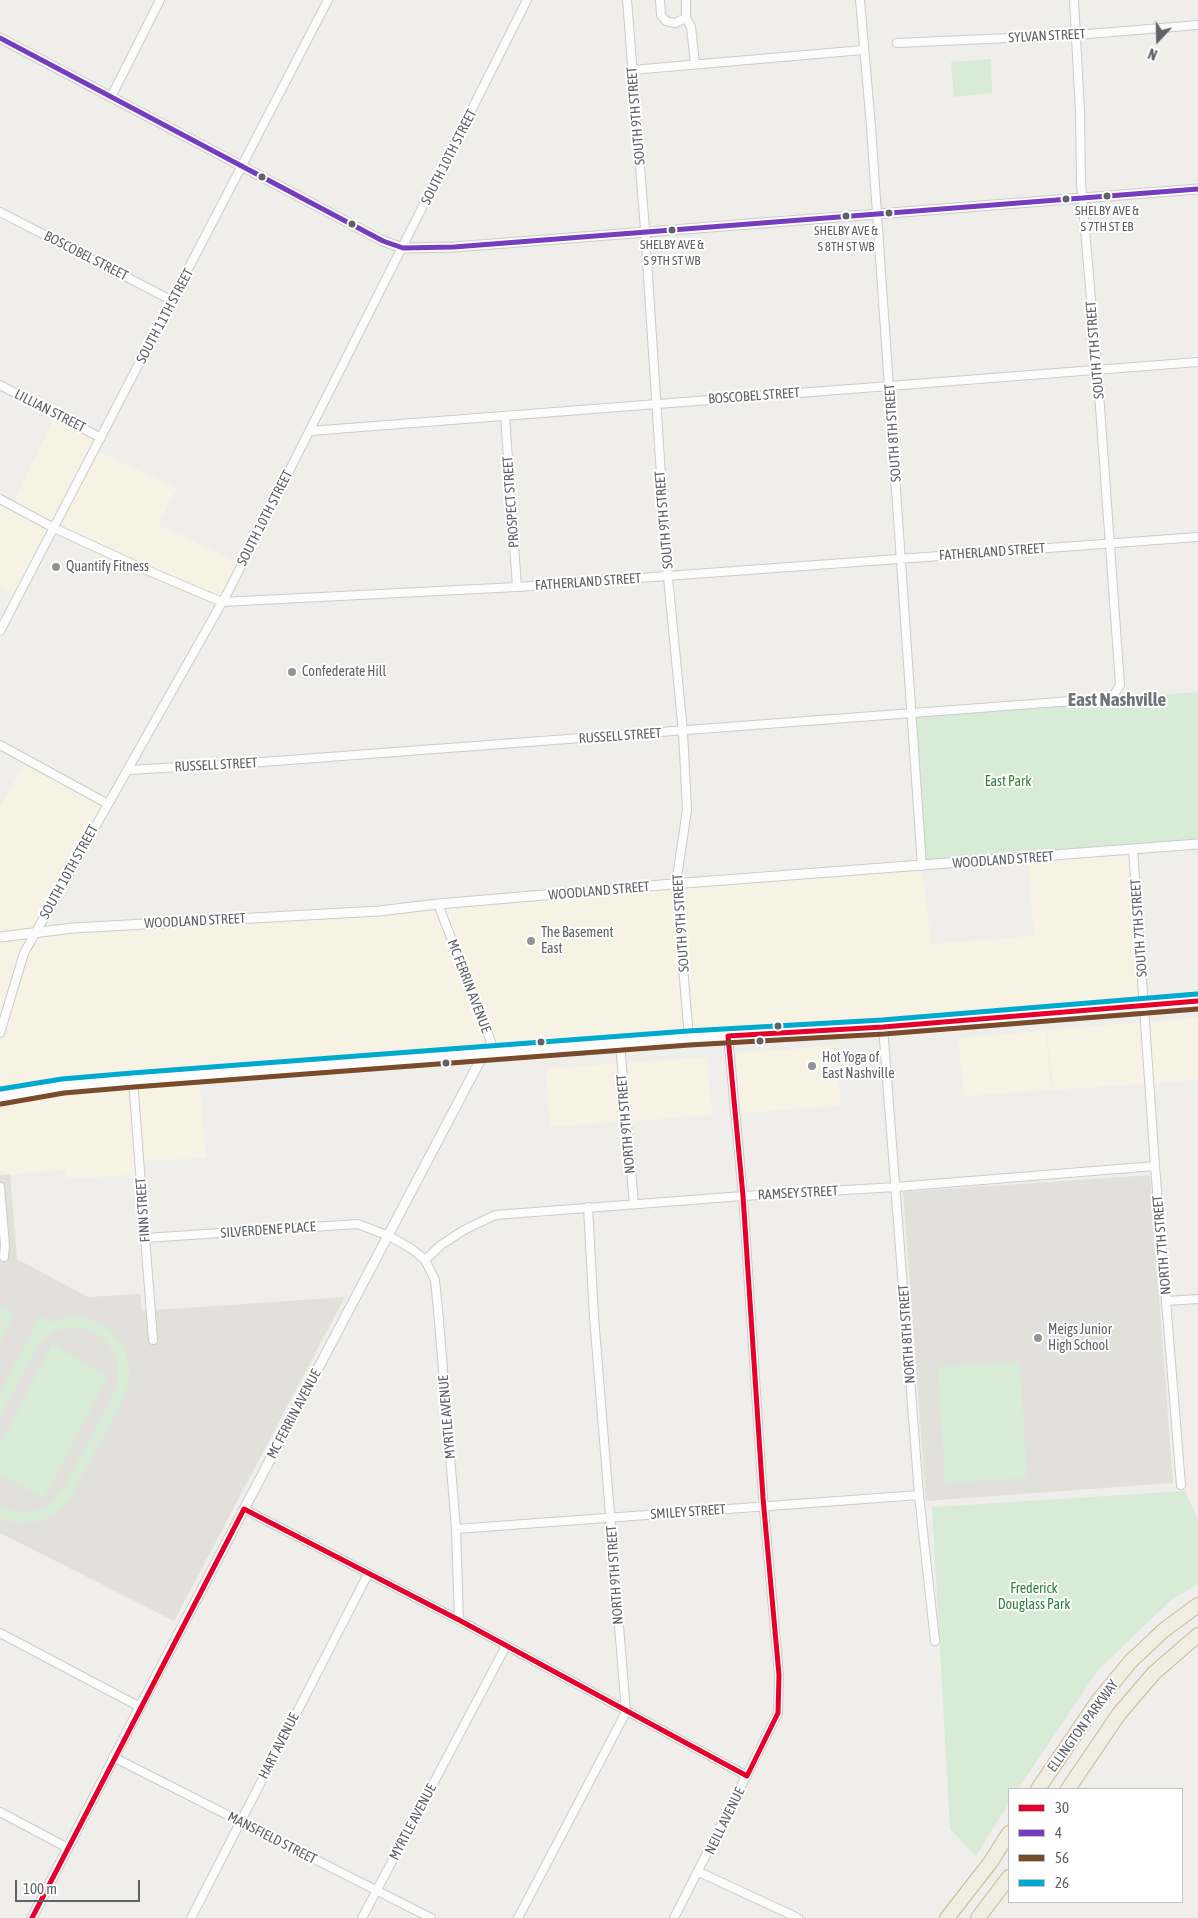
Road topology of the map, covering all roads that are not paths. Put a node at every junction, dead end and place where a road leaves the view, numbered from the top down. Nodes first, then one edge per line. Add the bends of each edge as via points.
1 (160, 0) edge
2 (328, 0) edge
3 (527, 0) edge
4 (627, 0) edge
5 (660, 0) edge
6 (686, 0) edge
7 (860, 0) edge
8 (1074, 0) edge
9 (686, 18) junction
10 (1198, 25) edge
11 (1076, 35) junction
12 (0, 38) edge
13 (896, 44) dead end
14 (863, 50) junction
15 (695, 64) junction
16 (632, 70) junction
17 (111, 97) junction
18 (243, 167) junction
19 (1198, 189) edge
20 (1083, 199) junction
21 (0, 212) edge
22 (877, 214) junction
23 (645, 230) junction
24 (403, 248) junction
25 (172, 301) junction
26 (1198, 362) edge
27 (1098, 369) junction
28 (0, 385) edge
29 (889, 386) junction
30 (656, 403) junction
31 (505, 416) junction
32 (310, 431) junction
33 (101, 438) junction
34 (0, 499) edge
35 (54, 528) junction
36 (1198, 537) edge
37 (1110, 543) junction
38 (901, 558) junction
39 (669, 577) junction
40 (517, 587) junction
41 (222, 602) junction
42 (0, 630) edge
43 (1112, 698) joint
44 (913, 712) junction
45 (683, 732) junction
46 (0, 745) edge
47 (128, 770) junction
48 (108, 804) junction
49 (1198, 844) edge
50 (1133, 850) junction
51 (922, 866) junction
52 (676, 884) junction
53 (438, 904) junction
54 (34, 934) junction
55 (0, 937) edge
56 (1198, 1001) edge
57 (1145, 1006) junction
58 (883, 1027) junction
59 (0, 1033) edge
60 (728, 1036) junction
61 (689, 1038) junction
62 (620, 1044) junction
63 (483, 1055) junction
64 (133, 1080) junction
65 (0, 1097) edge
66 (1155, 1166) junction
67 (0, 1187) edge
68 (896, 1187) junction
69 (742, 1196) junction
70 (634, 1204) junction
71 (588, 1207) junction
72 (389, 1236) junction
73 (145, 1238) junction
74 (4, 1257) dead end
75 (425, 1260) junction
76 (1198, 1299) edge
77 (1166, 1301) junction
78 (153, 1340) dead end
79 (1181, 1485) dead end
80 (920, 1495) junction
81 (764, 1507) junction
82 (244, 1509) junction
83 (611, 1518) junction
84 (456, 1529) junction
85 (368, 1574) junction
86 (1198, 1605) edge
87 (458, 1620) junction
88 (0, 1633) edge
89 (1198, 1635) edge
90 (935, 1641) dead end
91 (506, 1646) junction
92 (140, 1707) junction
93 (626, 1712) junction
94 (113, 1757) junction
95 (747, 1776) junction
96 (1039, 1788) edge
97 (1069, 1788) edge
98 (0, 1812) edge
99 (241, 1822) junction
100 (1008, 1835) edge
101 (66, 1848) junction
102 (699, 1872) junction
103 (1008, 1877) edge
104 (377, 1890) junction
105 (783, 1915) edge
106 (32, 1918) edge
107 (191, 1918) edge
108 (362, 1918) edge
109 (431, 1918) edge
110 (518, 1918) edge
111 (674, 1918) edge
112 (798, 1918) edge
113 (947, 1918) edge
114 (978, 1918) edge

1 - 17 street
2 - 18 street, SOUTH 11TH STREET
3 - 24 street, SOUTH 10TH STREET
4 - 16 street, SOUTH 9TH STREET
5 - 9 street via 661,15 666,21 675,23
6 - 9 street
7 - 14 street, SOUTH 8TH STREET
8 - 11 street, SOUTH 7TH STREET
9 - 15 street via 691,27
10 - 11 street, SYLVAN STREET
11 - 13 street, SYLVAN STREET
11 - 20 street, SOUTH 7TH STREET
12 - 17 street
14 - 15 street
14 - 22 street, SOUTH 8TH STREET
15 - 16 street
16 - 23 street, SOUTH 9TH STREET
17 - 18 street
18 - 24 street via 383,241
18 - 25 street, SOUTH 11TH STREET
19 - 20 street
20 - 22 street
20 - 27 street, SOUTH 7TH STREET
21 - 25 street, BOSCOBEL STREET
22 - 23 street
22 - 29 street, SOUTH 8TH STREET
23 - 24 street via 454,247
23 - 30 street, SOUTH 9TH STREET
24 - 32 street, SOUTH 10TH STREET
25 - 33 street, SOUTH 11TH STREET
26 - 27 street, BOSCOBEL STREET
27 - 29 street, BOSCOBEL STREET
27 - 37 street, SOUTH 7TH STREET
28 - 33 street, LILLIAN STREET
29 - 30 street, BOSCOBEL STREET
29 - 38 street, SOUTH 8TH STREET
30 - 31 street, BOSCOBEL STREET
30 - 39 street, SOUTH 9TH STREET
31 - 32 street, BOSCOBEL STREET
31 - 40 street, PROSPECT STREET
32 - 41 street, SOUTH 10TH STREET
33 - 35 street, SOUTH 11TH STREET
34 - 35 street, FATHERLAND STREET
35 - 41 street, FATHERLAND STREET
35 - 42 street, SOUTH 11TH STREET
36 - 37 street, FATHERLAND STREET
37 - 38 street, FATHERLAND STREET
37 - 43 street, SOUTH 7TH STREET via 1120,685
38 - 39 street, FATHERLAND STREET
38 - 44 street, SOUTH 8TH STREET
39 - 40 street, FATHERLAND STREET
39 - 45 street, SOUTH 9TH STREET
40 - 41 street, FATHERLAND STREET
41 - 47 street, SOUTH 10TH STREET
43 - 44 street, RUSSELL STREET
44 - 45 street, RUSSELL STREET
44 - 51 street, SOUTH 8TH STREET
45 - 47 street, RUSSELL STREET
45 - 52 street, SOUTH 9TH STREET via 687,810
46 - 48 street
47 - 48 street, SOUTH 10TH STREET
48 - 54 street, SOUTH 10TH STREET
49 - 50 street, WOODLAND STREET
50 - 51 street, WOODLAND STREET
50 - 57 street, SOUTH 7TH STREET
51 - 52 street, WOODLAND STREET
52 - 53 street, WOODLAND STREET
52 - 61 street, SOUTH 9TH STREET
53 - 54 street, WOODLAND STREET via 73,928
53 - 63 street, MC FERRIN AVENUE via 491,1042
54 - 55 street, WOODLAND STREET
54 - 59 street, SOUTH 10TH STREET via 24,953
56 - 57 main road
57 - 58 main road
57 - 66 street, NORTH 7TH STREET
58 - 60 main road
58 - 68 street, NORTH 8TH STREET
60 - 61 main road
60 - 69 street, NEILL AVENUE
61 - 62 main road
62 - 63 main road
62 - 70 street, NORTH 9TH STREET
63 - 64 main road
63 - 72 street, MC FERRIN AVENUE
64 - 65 main road via 63,1086
64 - 73 street, FINN STREET
66 - 68 street, RAMSEY STREET
66 - 77 street, NORTH 7TH STREET
67 - 74 street
68 - 69 street, RAMSEY STREET
68 - 80 street, NORTH 8TH STREET
69 - 70 street, RAMSEY STREET
69 - 81 street, NEILL AVENUE
70 - 71 street, RAMSEY STREET
71 - 75 street, RAMSEY STREET via 495,1215 464,1230
71 - 83 street, NORTH 9TH STREET
72 - 73 street, SILVERDENE PLACE via 358,1224
72 - 75 street, MYRTLE AVENUE
72 - 82 street, MC FERRIN AVENUE
73 - 78 street, FINN STREET
75 - 84 street, MYRTLE AVENUE via 435,1280
76 - 77 street
77 - 79 street, NORTH 7TH STREET
80 - 81 street, SMILEY STREET
80 - 90 street, NORTH 8TH STREET
81 - 83 street, SMILEY STREET
81 - 95 street, NEILL AVENUE via 778,1675 778,1713
82 - 85 street
82 - 92 street, MC FERRIN AVENUE
83 - 84 street, SMILEY STREET
83 - 93 street, NORTH 9TH STREET
84 - 87 street, MYRTLE AVENUE
85 - 87 street
85 - 99 street, HART AVENUE
86 - 96 highway, ELLINGTON PARKWAY via 1164,1630 1131,1661 1098,1701
87 - 91 street
88 - 92 street
89 - 97 highway, ELLINGTON PARKWAY via 1154,1673 1119,1714
91 - 93 street
91 - 104 street, MYRTLE AVENUE
92 - 94 street, MC FERRIN AVENUE
93 - 95 street
93 - 110 street
94 - 99 street, MANSFIELD STREET
94 - 101 street, MC FERRIN AVENUE
95 - 102 street, NEILL AVENUE
98 - 101 street
99 - 104 street, MANSFIELD STREET
99 - 107 street, HART AVENUE
100 - 113 highway
101 - 106 street, MC FERRIN AVENUE
102 - 105 street
102 - 111 street, NEILL AVENUE
103 - 114 highway
104 - 108 street, MYRTLE AVENUE
104 - 109 street, MANSFIELD STREET
105 - 112 street

